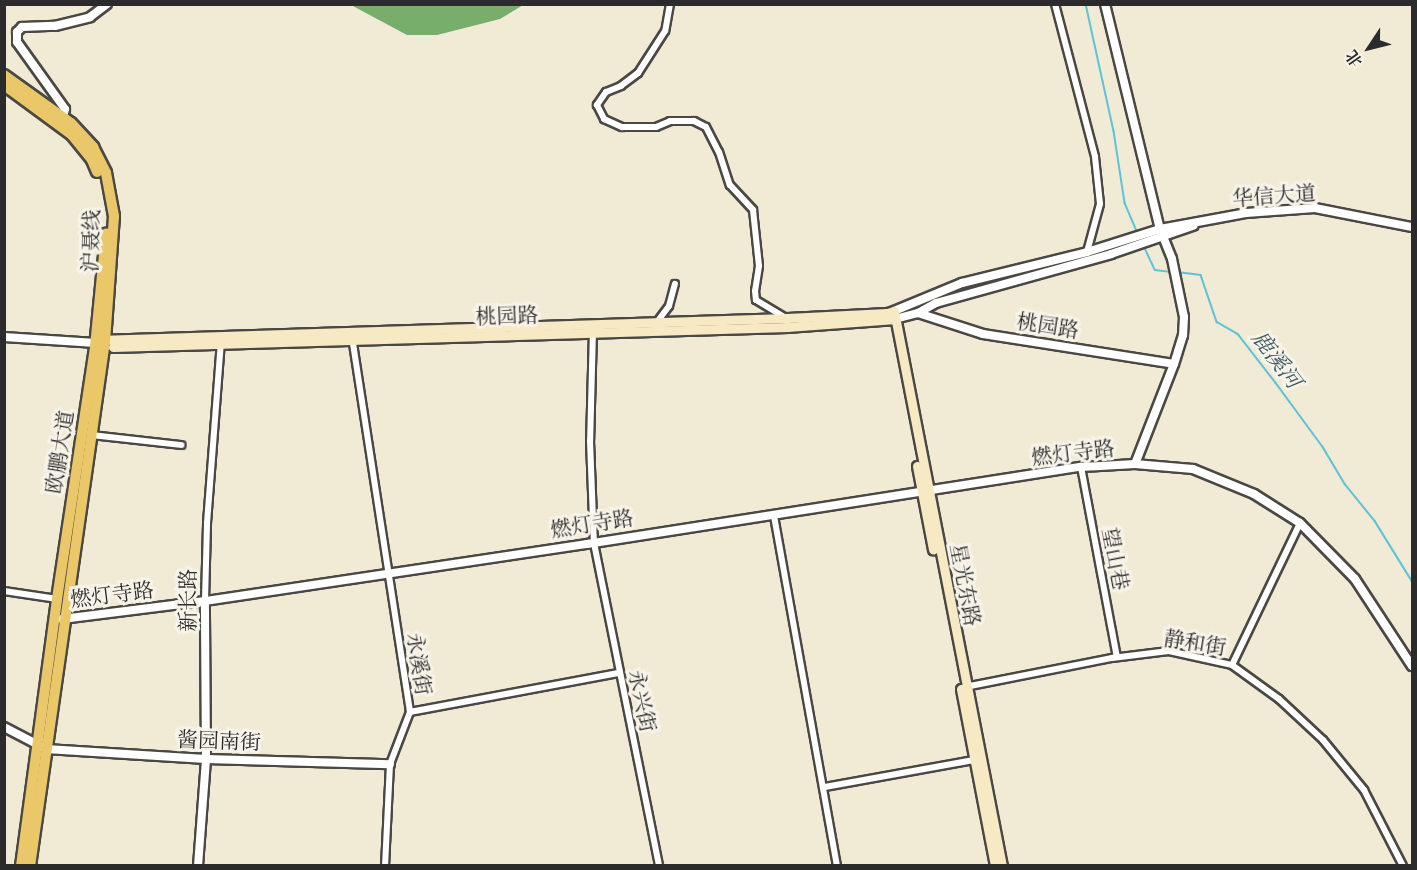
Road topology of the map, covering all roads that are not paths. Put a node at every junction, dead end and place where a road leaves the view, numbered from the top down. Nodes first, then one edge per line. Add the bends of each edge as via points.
1 (107, 4) edge
2 (670, 4) edge
3 (1055, 4) edge
4 (1105, 4) edge
5 (4, 75) edge
6 (4, 85) edge
7 (63, 117) junction
8 (1209, 220) junction
9 (1413, 227) edge
10 (1160, 229) junction
11 (1165, 237) junction
12 (1147, 239) junction
13 (1087, 252) junction
14 (675, 284) dead end
15 (918, 313) junction
16 (892, 316) junction
17 (787, 318) junction
18 (657, 322) junction
19 (592, 327) junction
20 (352, 336) junction
21 (4, 337) edge
22 (222, 340) junction
23 (99, 344) junction
24 (1174, 364) junction
25 (92, 435) junction
26 (181, 445) dead end
27 (1136, 464) junction
28 (1081, 467) junction
29 (925, 493) junction
30 (774, 516) junction
31 (1300, 523) junction
32 (594, 543) junction
33 (389, 573) junction
34 (4, 591) edge
35 (63, 599) junction
36 (206, 601) junction
37 (60, 619) junction
38 (1117, 657) junction
39 (1232, 665) junction
40 (1413, 666) edge
41 (619, 673) junction
42 (964, 687) junction
43 (410, 712) junction
44 (4, 727) edge
45 (42, 747) junction
46 (206, 759) junction
47 (974, 760) junction
48 (390, 764) junction
49 (825, 787) junction
50 (21, 866) edge
51 (30, 866) edge
52 (198, 866) edge
53 (385, 866) edge
54 (659, 866) edge
55 (837, 866) edge
56 (995, 866) edge
57 (1002, 866) edge
58 (1402, 866) edge

1 - 7 street via 90,17 55,26 22,27 17,32 17,42 65,109
2 - 17 street via 665,31 638,74 606,92 597,105 604,119 622,127 646,128 670,121 694,121 706,127 720,152 730,185 753,210 759,266 756,300
3 - 13 street via 1095,158 1100,204
4 - 10 street
5 - 7 highway, 沪聂线
6 - 23 highway, 欧鹏大道 via 72,135 92,160 101,181 107,222
7 - 23 highway, 沪聂线 via 93,147 106,173 113,202 114,226
8 - 9 street, 华信大道 via 1315,208
8 - 10 street
8 - 11 street
10 - 11 street
10 - 12 street
11 - 12 street
11 - 24 street via 1184,317
12 - 13 street
12 - 15 street, 桃园路 via 1111,254 936,303
13 - 16 street via 962,283
14 - 18 street via 669,306
15 - 16 street, 桃园路
15 - 24 street, 桃园路 via 982,334
16 - 17 main road
16 - 19 main road, 桃园路 via 788,327
16 - 29 main road, 星光东路
17 - 18 main road
18 - 19 main road
19 - 20 main road, 桃园路
19 - 32 street, 永兴街 via 590,441
20 - 22 main road, 桃园路
20 - 33 street, 永溪街
21 - 23 street
22 - 23 main road, 桃园路
22 - 36 street, 新长路 via 207,524
23 - 25 highway, 欧鹏大道
23 - 35 highway, 欧鹏大道
24 - 27 street
25 - 26 street
25 - 35 highway, 欧鹏大道
27 - 28 street, 燃灯寺路
27 - 31 street, 燃灯寺路 via 1193,469 1254,494
28 - 29 street, 燃灯寺路
28 - 38 street, 望山巷
29 - 30 street, 燃灯寺路
29 - 42 main road, 星光东路
30 - 32 street, 燃灯寺路
30 - 49 street
31 - 39 street
31 - 40 street, 燃灯寺路 via 1355,579
32 - 33 street, 燃灯寺路
32 - 41 street, 永兴街
33 - 36 street, 燃灯寺路
33 - 43 street, 永溪街
34 - 35 street
35 - 37 highway, 欧鹏大道
36 - 37 street, 燃灯寺路
36 - 46 street, 新长路
37 - 45 highway, 欧鹏大道
38 - 39 street, 静和街 via 1169,651
38 - 42 street, 静和街
39 - 58 street, 静和街 via 1279,699 1323,740 1364,790
41 - 43 street
41 - 54 street, 永兴街
42 - 47 main road, 星光东路
42 - 57 main road, 星光东路
43 - 48 street, 永溪街
44 - 45 street
45 - 46 street, 酱园南街
45 - 50 highway, 欧鹏大道
45 - 51 highway, 欧鹏大道
46 - 48 street, 酱园南街
46 - 52 street, 新长路
47 - 49 street
47 - 56 main road, 星光东路
48 - 53 street, 永溪街
49 - 55 street

